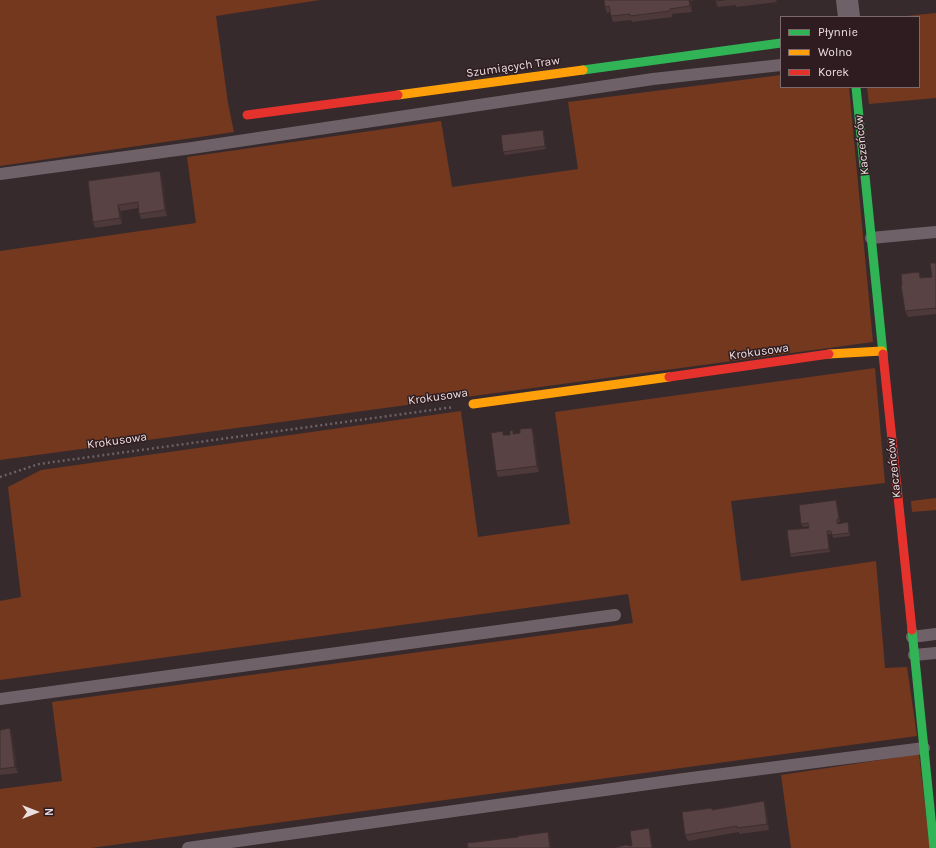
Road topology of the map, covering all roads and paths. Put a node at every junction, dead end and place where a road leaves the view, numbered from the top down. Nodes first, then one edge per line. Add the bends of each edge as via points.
1 (848, 0) edge
2 (849, 16) edge
3 (780, 43) edge
4 (780, 65) edge
5 (856, 88) edge
6 (247, 115) dead end
7 (0, 174) edge
8 (936, 232) edge
9 (871, 238) junction
10 (882, 351) junction
11 (473, 404) joint
12 (0, 476) edge
13 (615, 615) dead end
14 (936, 634) edge
15 (912, 636) junction
16 (936, 653) edge
17 (914, 655) junction
18 (0, 699) edge
19 (924, 748) junction
20 (188, 848) edge
21 (934, 848) edge

1 - 2 street
3 - 6 street, Szumiących Traw
4 - 7 lane via 653,79
5 - 9 street, Kaczeńców
8 - 9 lane
9 - 10 street, Kaczeńców
10 - 11 street, Krokusowa via 830,354
10 - 15 street, Kaczeńców
11 - 12 path, Krokusowa via 39,464
13 - 18 lane
14 - 15 lane
15 - 17 street, Kaczeńców
16 - 17 lane
17 - 19 street, Kaczeńców
19 - 20 lane
19 - 21 street, Kaczeńców

